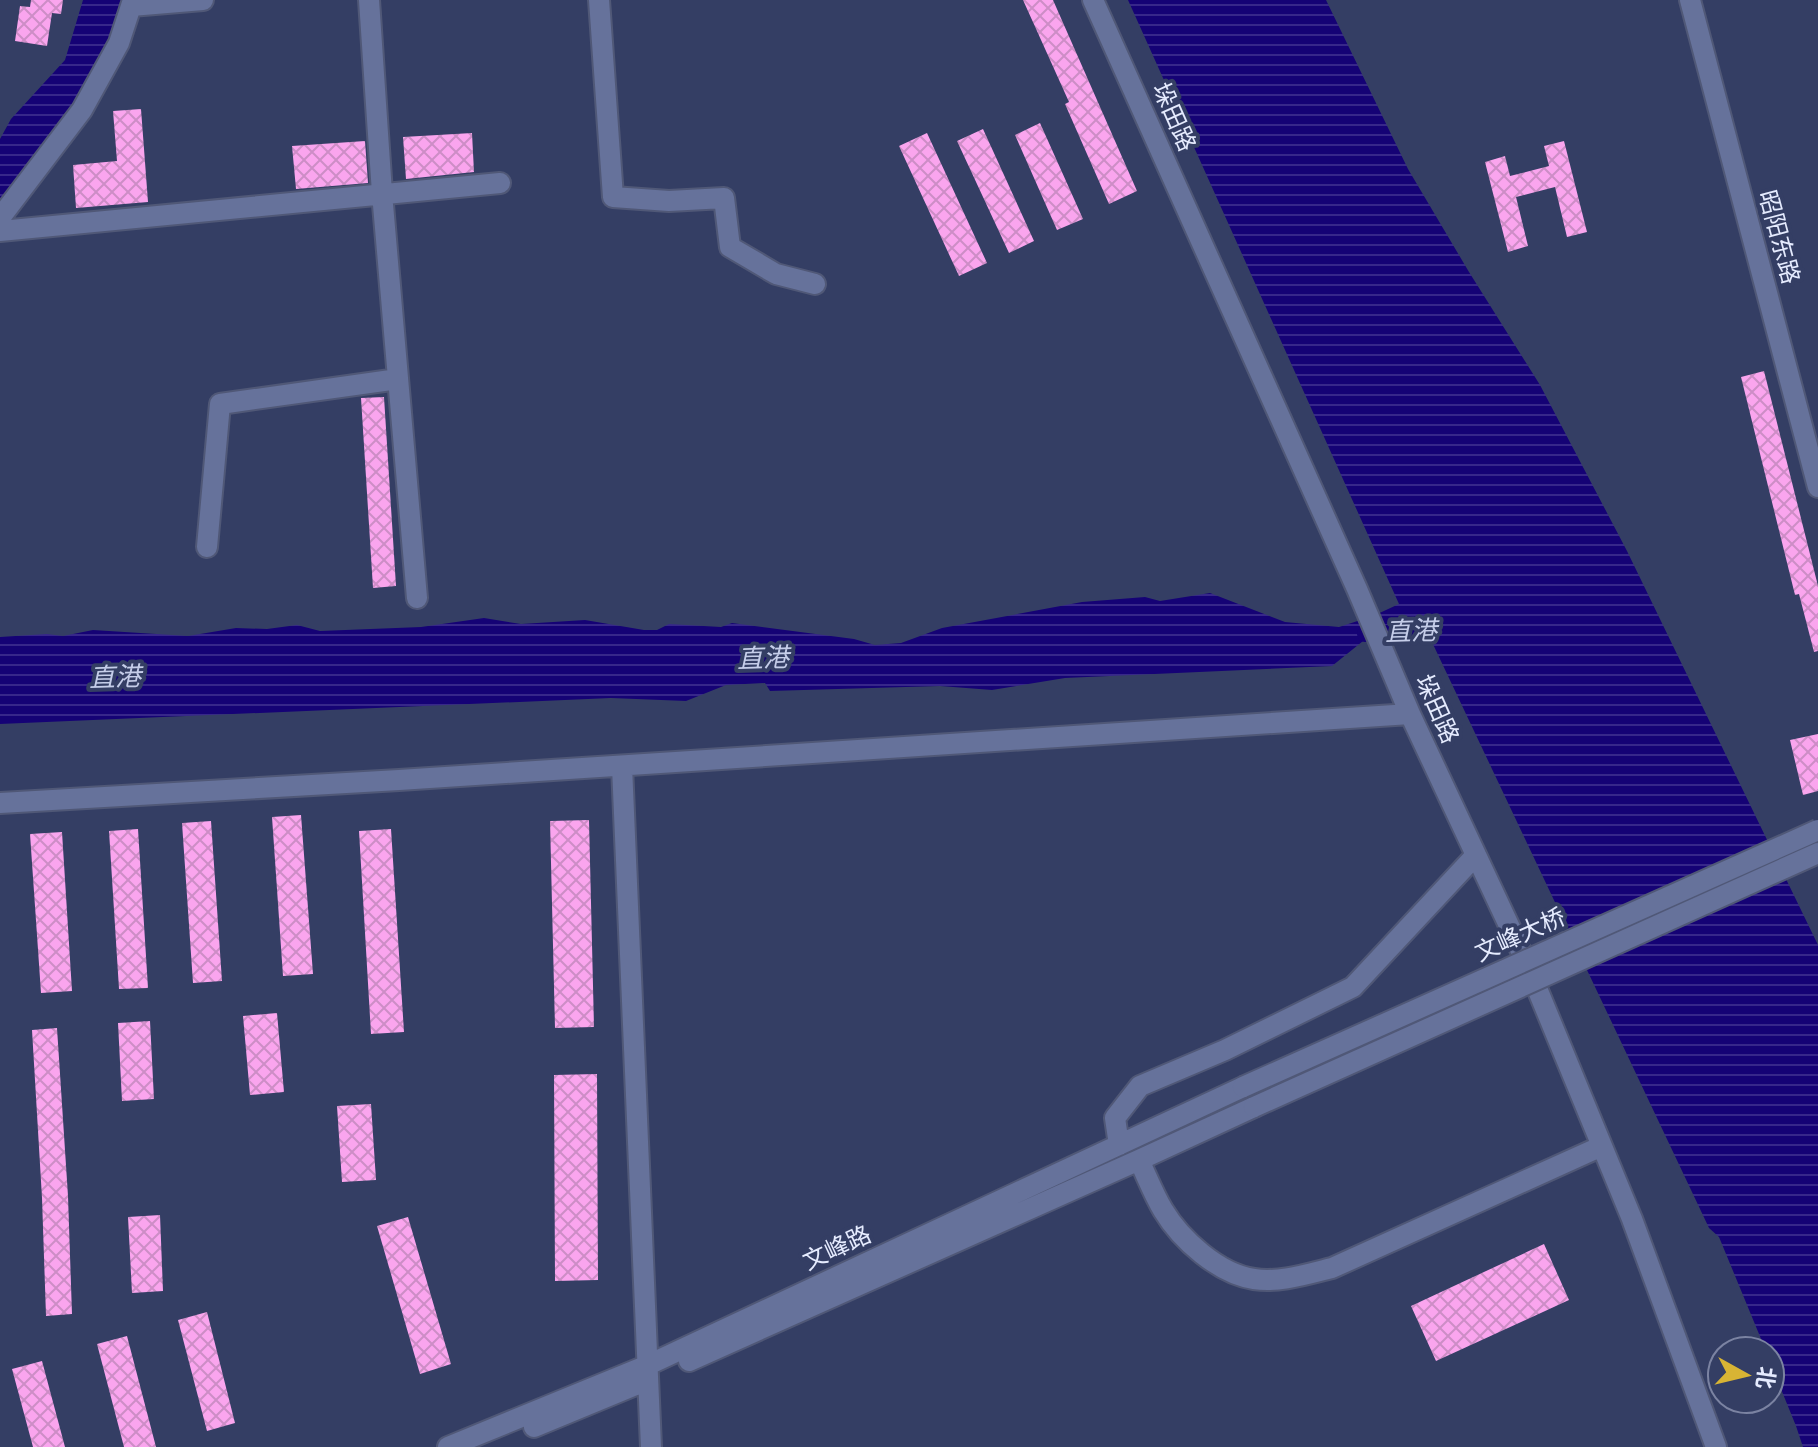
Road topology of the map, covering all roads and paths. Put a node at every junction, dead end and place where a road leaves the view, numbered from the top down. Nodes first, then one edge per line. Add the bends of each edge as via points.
1 (203, 0) edge
2 (369, 0) edge
3 (599, 0) edge
4 (1093, 0) edge
5 (1690, 0) edge
6 (132, 3) edge
7 (500, 183) dead end
8 (382, 193) junction
9 (0, 218) edge
10 (0, 231) edge
11 (815, 284) dead end
12 (398, 379) junction
13 (1818, 487) edge
14 (207, 547) dead end
15 (417, 598) dead end
16 (1410, 714) junction
17 (622, 766) junction
18 (0, 803) edge
19 (1818, 830) edge
20 (1818, 853) edge
21 (1476, 855) junction
22 (1243, 1087) joint
23 (1254, 1107) joint
24 (1119, 1145) junction
25 (1602, 1146) junction
26 (1139, 1160) junction
27 (648, 1372) junction
28 (448, 1447) edge
29 (482, 1447) edge
30 (651, 1447) edge
31 (1716, 1447) edge

1 - 6 street
2 - 8 street
3 - 11 street via 613,197 724,198 730,247 776,274
4 - 16 street, 垛田路
5 - 13 street, 昭阳东路
6 - 9 street via 119,43 82,110
7 - 8 street
8 - 10 street
8 - 12 street
12 - 14 street via 220,404
12 - 15 street
16 - 17 street
16 - 21 street, 垛田路
17 - 18 street
17 - 27 street
19 - 22 street, 文峰大桥, bridge
20 - 23 street, 文峰大桥, bridge
21 - 24 street via 1353,987 1140,1086 1115,1118
21 - 25 street, 垛田路
22 - 24 street, 文峰路
23 - 26 street, 文峰路
24 - 27 street, 文峰路
25 - 26 street via 1332,1268 1291,1278 1255,1279 1226,1272 1194,1247 1164,1211
25 - 31 street, 垛田路
26 - 27 street, 文峰路
27 - 28 street, 文峰路
27 - 29 street, 文峰路 via 594,1403
27 - 30 street

